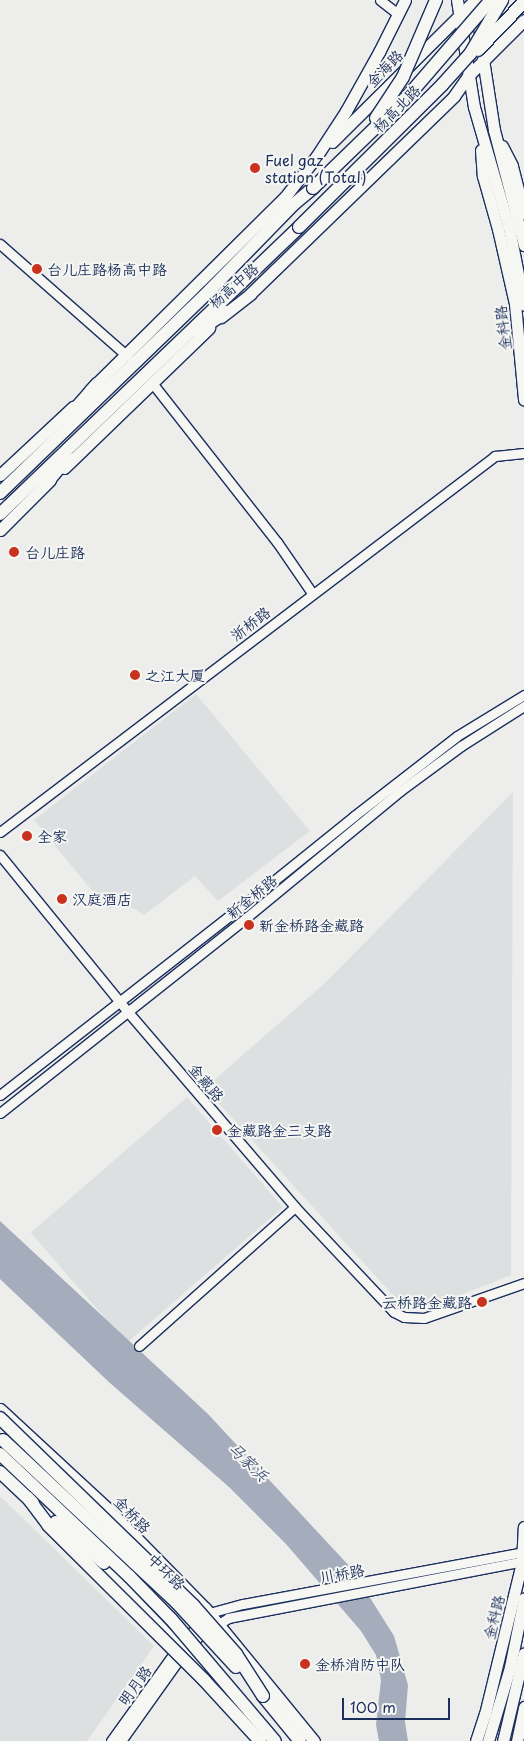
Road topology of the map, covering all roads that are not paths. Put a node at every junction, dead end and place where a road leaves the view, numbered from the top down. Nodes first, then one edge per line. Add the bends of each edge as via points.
1 (380, 0) edge
2 (405, 0) edge
3 (436, 0) edge
4 (457, 0) edge
5 (475, 0) edge
6 (491, 0) edge
7 (502, 0) edge
8 (524, 2) edge
9 (394, 11) junction
10 (458, 15) junction
11 (524, 20) edge
12 (484, 63) junction
13 (468, 76) junction
14 (442, 85) junction
15 (494, 130) junction
16 (480, 136) junction
17 (316, 157) junction
18 (498, 171) junction
19 (313, 188) junction
20 (524, 213) edge
21 (0, 244) edge
22 (524, 244) edge
23 (524, 305) edge
24 (226, 312) junction
25 (205, 316) joint
26 (124, 352) junction
27 (165, 354) junction
28 (97, 384) junction
29 (152, 384) junction
30 (524, 400) edge
31 (108, 409) junction
32 (524, 453) edge
33 (0, 474) edge
34 (16, 478) junction
35 (45, 485) junction
36 (0, 494) edge
37 (0, 514) edge
38 (0, 530) edge
39 (312, 593) junction
40 (524, 695) edge
41 (524, 706) edge
42 (0, 832) edge
43 (0, 855) edge
44 (121, 1002) junction
45 (128, 1012) junction
46 (0, 1096) edge
47 (0, 1113) edge
48 (295, 1207) junction
49 (524, 1282) edge
50 (139, 1346) dead end
51 (0, 1409) edge
52 (0, 1418) edge
53 (0, 1437) edge
54 (0, 1454) edge
55 (0, 1464) edge
56 (0, 1472) edge
57 (28, 1498) junction
58 (524, 1527) edge
59 (523, 1557) edge
60 (147, 1594) junction
61 (524, 1598) edge
62 (301, 1599) junction
63 (209, 1613) junction
64 (218, 1623) junction
65 (182, 1648) junction
66 (524, 1653) edge
67 (263, 1696) junction
68 (524, 1707) edge
69 (280, 1715) junction
70 (111, 1741) edge
71 (121, 1741) edge
72 (260, 1741) edge
73 (266, 1741) edge
74 (275, 1741) edge
75 (300, 1741) edge
76 (309, 1741) edge
77 (314, 1741) edge
78 (476, 1741) edge
79 (488, 1741) edge
80 (503, 1741) edge
81 (517, 1741) edge

1 - 9 street
2 - 9 main road
3 - 19 highway, 杨高北路, bridge via 420,42 386,105
4 - 10 main road
5 - 10 main road, 金海路
5 - 12 main road
6 - 19 highway, bridge via 408,96
7 - 14 highway, 杨高北路, bridge via 470,54
8 - 14 highway, bridge
9 - 17 main road via 346,111
10 - 13 main road, 金科路
10 - 17 main road, 金海路
11 - 12 main road
12 - 13 main road, 杨高中路
12 - 15 main road
13 - 16 main road, 金科路
13 - 24 main road, 杨高中路 via 454,96 250,294
14 - 25 highway, 杨高北路, bridge
15 - 18 main road
15 - 20 main road via 512,166
16 - 18 main road, 金科路
16 - 30 main road, 金科路 via 482,176 498,228 515,304
17 - 26 main road, 杨高中路 via 285,197
18 - 22 main road
18 - 23 main road
19 - 34 highway, 杨高中路
21 - 26 street
24 - 27 highway
24 - 29 main road, 杨高中路
25 - 27 highway, 杨高中路
26 - 28 main road, 杨高中路
27 - 31 highway, 杨高中路
28 - 33 main road, 杨高中路
28 - 34 highway
29 - 35 main road, 杨高中路
29 - 39 street via 277,542
31 - 35 highway
31 - 37 highway, 杨高中路
32 - 39 street, 浙桥路 via 495,456
34 - 36 highway, 杨高中路
35 - 38 main road, 杨高中路
39 - 42 street, 浙桥路
40 - 44 street, 新金桥路 via 442,748
41 - 45 street, 新金桥路 via 461,746 400,791
43 - 44 street, 金藏路
44 - 45 street, 金藏路
44 - 46 street, 新金桥路
45 - 47 street, 新金桥路
45 - 48 street, 金藏路
48 - 49 street, 金藏路 via 386,1304 404,1316 435,1315
48 - 50 street
51 - 63 main road, 金桥路 via 108,1510
52 - 67 highway, bridge via 192,1605 236,1654
53 - 67 highway, 中环路, bridge via 177,1604
54 - 60 highway, 中环路, bridge
55 - 65 main road
56 - 57 highway, bridge
57 - 60 highway, bridge via 104,1564
57 - 72 highway, bridge via 48,1525 204,1680
58 - 59 main road, 金科路
59 - 62 street, 川桥路
59 - 78 main road, 金科路
60 - 74 highway, 中环路, bridge
61 - 79 main road via 510,1667
62 - 63 street, 川桥路 via 243,1604
62 - 64 street, 川桥路
63 - 64 main road, 金桥路
63 - 65 street
64 - 65 street, 川桥路
64 - 77 main road, 金桥路
65 - 70 street, 明月路
65 - 71 street, 明月路
65 - 73 main road
66 - 80 main road
67 - 69 highway, 中环路
68 - 81 main road
69 - 75 highway, 中环路
69 - 76 highway

